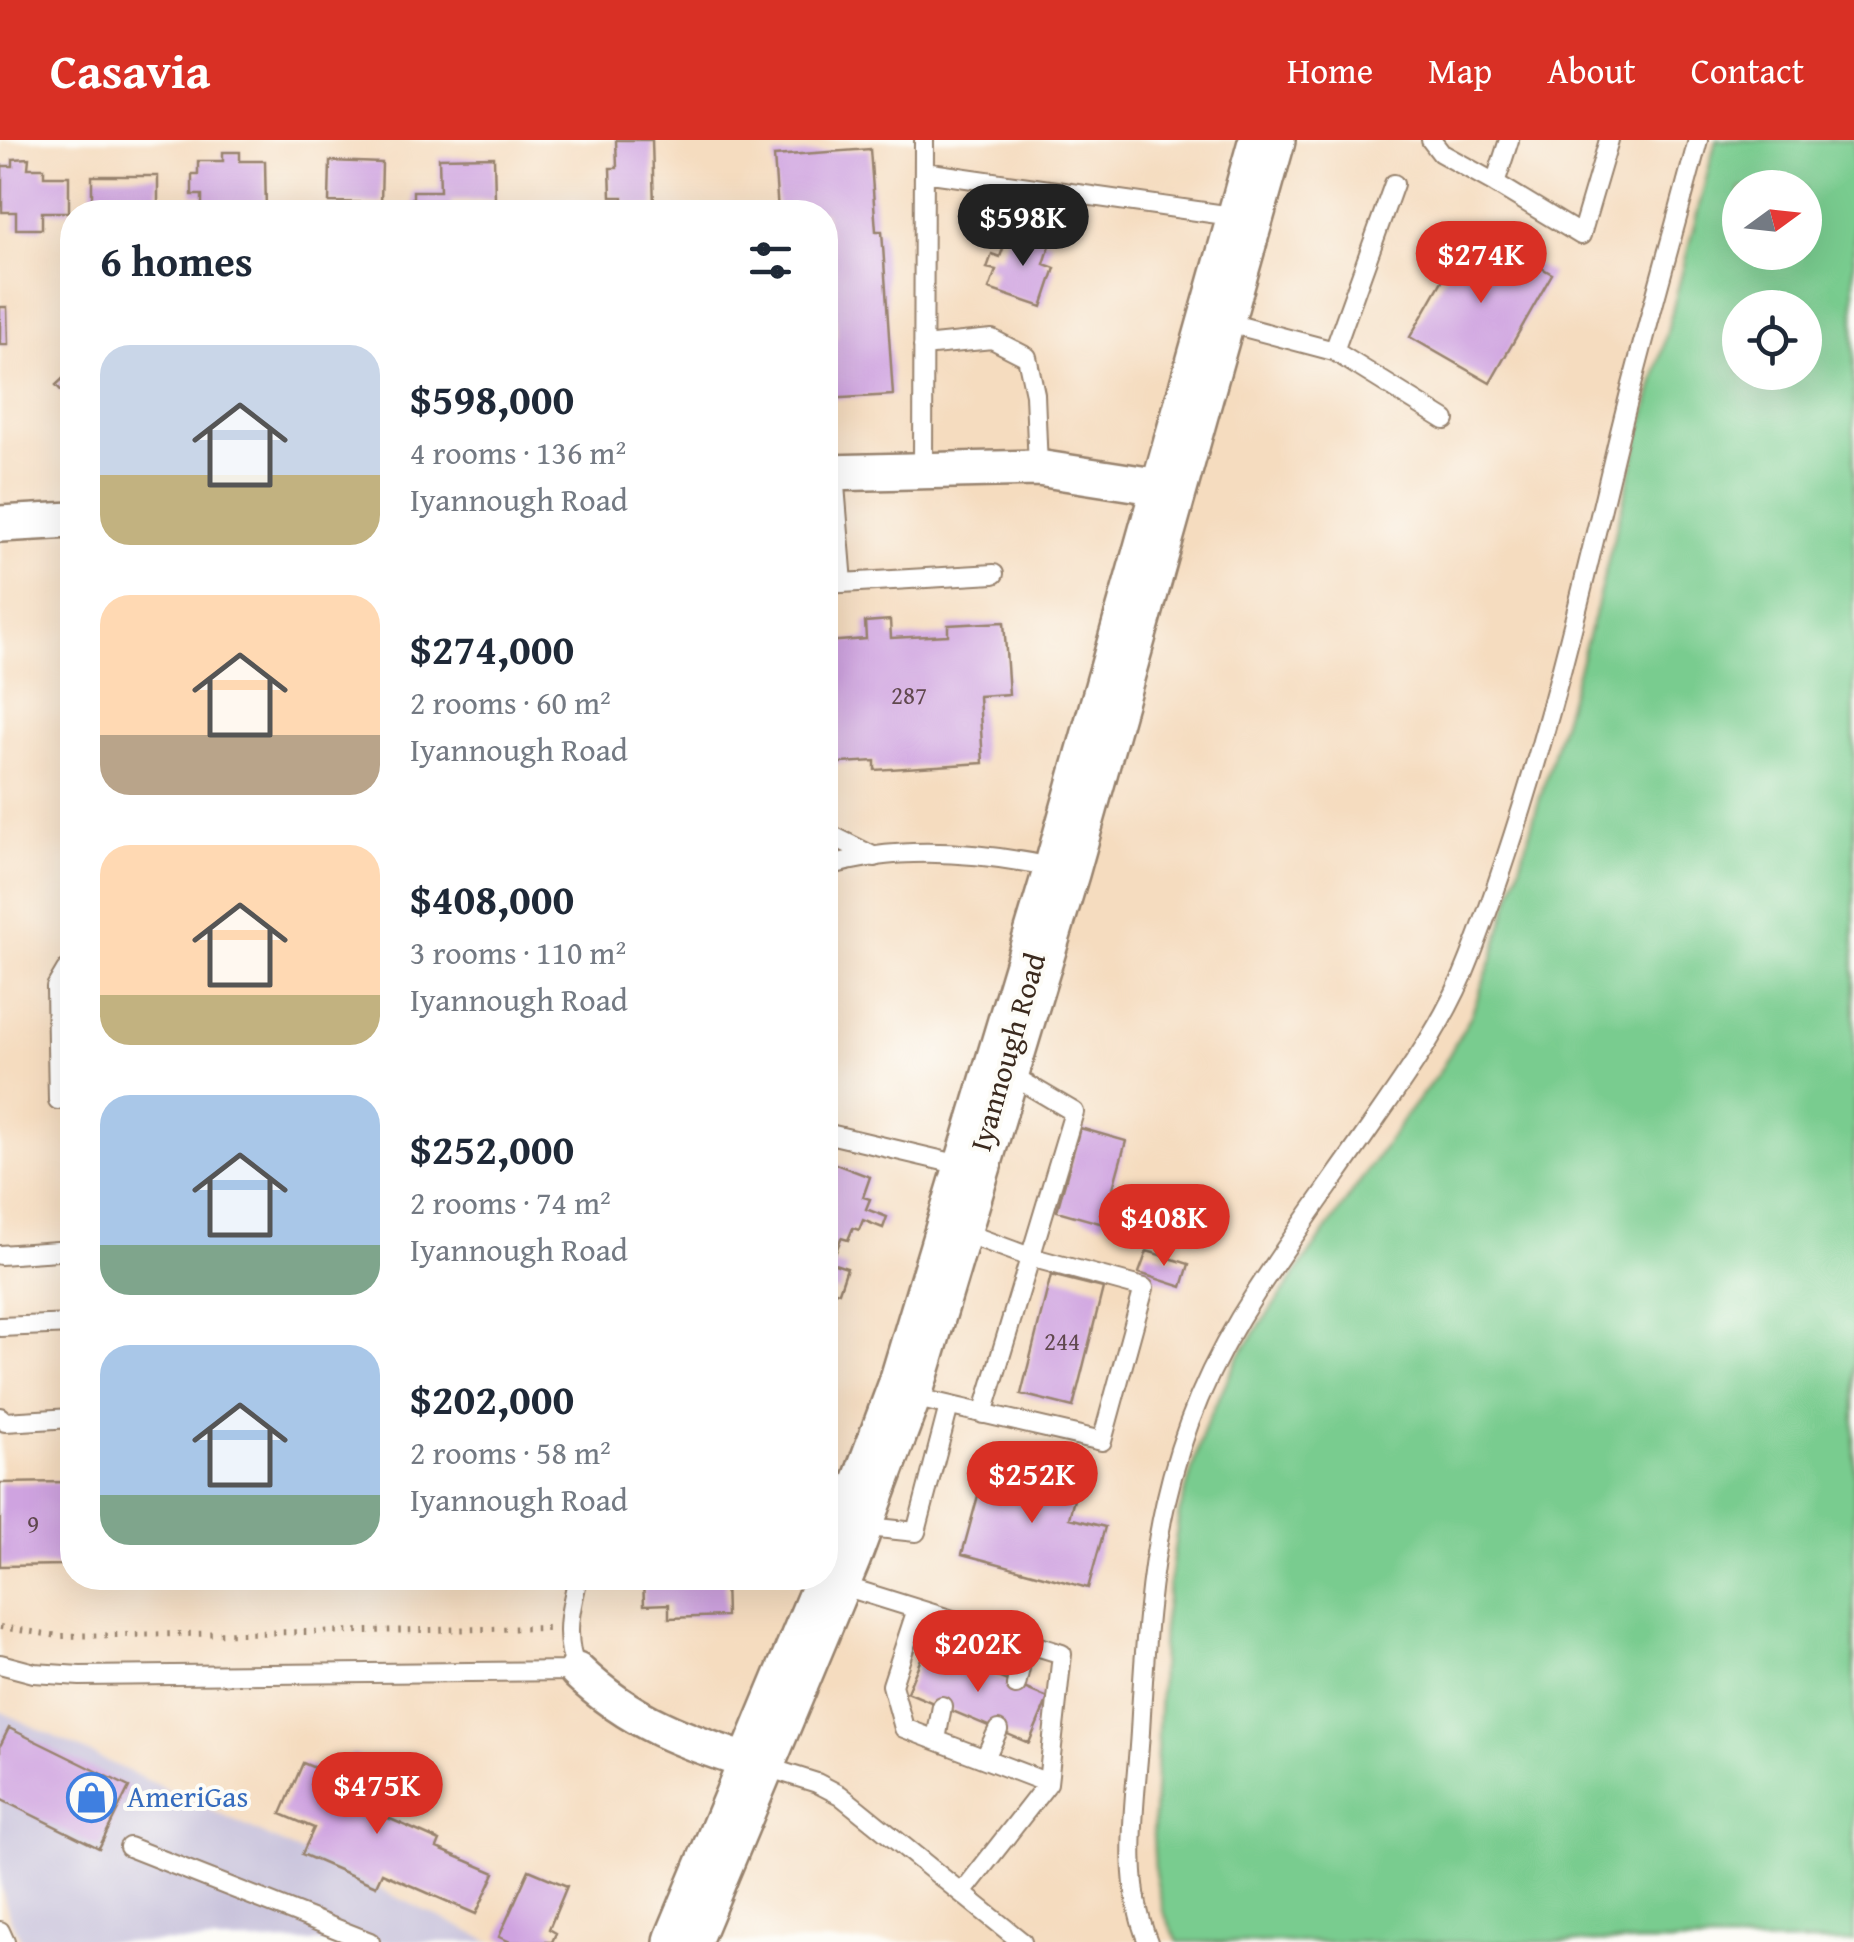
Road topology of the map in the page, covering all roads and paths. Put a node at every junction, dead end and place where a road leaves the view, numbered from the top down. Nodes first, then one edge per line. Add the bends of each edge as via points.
1 (924, 140) edge
2 (1268, 140) edge
3 (1431, 140) edge
4 (1509, 140) edge
5 (1609, 140) edge
6 (1698, 140) edge
7 (924, 172) junction
8 (1495, 183) junction
9 (1394, 184) dead end
10 (1245, 218) junction
11 (1215, 320) junction
12 (923, 346) junction
13 (1334, 351) junction
14 (1445, 420) dead end
15 (922, 468) junction
16 (1038, 468) junction
17 (838, 473) edge
18 (1168, 488) junction
19 (60, 521) edge
20 (0, 524) edge
21 (994, 574) dead end
22 (838, 583) edge
23 (838, 838) edge
24 (876, 857) junction
25 (838, 864) edge
26 (1062, 870) junction
27 (60, 980) edge
28 (1002, 1070) junction
29 (58, 1100) dead end
30 (838, 1135) edge
31 (974, 1168) junction
32 (954, 1229) junction
33 (60, 1251) edge
34 (0, 1254) edge
35 (1030, 1257) junction
36 (60, 1324) edge
37 (0, 1327) edge
38 (926, 1400) junction
39 (983, 1414) junction
40 (0, 1417) edge
41 (60, 1419) edge
42 (838, 1567) edge
43 (838, 1585) edge
44 (574, 1590) edge
45 (829, 1590) edge
46 (917, 1609) junction
47 (965, 1624) junction
48 (0, 1627) edge
49 (568, 1628) junction
50 (1026, 1643) junction
51 (957, 1660) dead end
52 (0, 1664) edge
53 (577, 1671) junction
54 (1016, 1685) dead end
55 (942, 1706) dead end
56 (998, 1730) dead end
57 (936, 1740) junction
58 (986, 1758) junction
59 (755, 1764) junction
60 (1048, 1782) junction
61 (130, 1847) dead end
62 (962, 1893) junction
63 (0, 1932) edge
64 (5, 1942) edge
65 (370, 1942) edge
66 (682, 1942) edge
67 (1022, 1942) edge
68 (1148, 1942) edge

1 - 7 lane
2 - 10 main road, Iyannough Road
3 - 8 lane via 1441,153
4 - 8 lane
5 - 8 lane via 1582,235
6 - 68 lane via 1523,809 1470,960 1415,1062 1226,1343 1166,1490 1145,1642 1134,1856 1138,1912
7 - 10 lane
7 - 12 lane
9 - 13 lane
10 - 11 main road, Iyannough Road
11 - 13 lane
11 - 18 main road, Iyannough Road
12 - 15 lane
12 - 16 lane via 992,339 1027,357 1036,394
13 - 14 lane
15 - 16 street
15 - 17 street
16 - 18 street
18 - 26 main road, Iyannough Road
19 - 20 street
21 - 22 lane
23 - 24 lane
24 - 25 lane
24 - 26 lane via 966,854
26 - 28 main road, Iyannough Road
27 - 29 lane
28 - 31 main road, Iyannough Road
28 - 35 lane via 1074,1112
30 - 31 lane
31 - 32 main road, Iyannough Road
32 - 35 lane
32 - 38 main road, Iyannough Road
33 - 34 lane
35 - 39 lane
35 - 39 lane via 1144,1288 1102,1442
36 - 37 lane
38 - 39 lane
38 - 42 main road, Iyannough Road via 854,1526
40 - 41 lane
43 - 46 lane
44 - 49 lane
45 - 59 main road, Iyannough Road
46 - 47 lane
46 - 57 lane via 892,1685 904,1728
47 - 50 lane
47 - 51 lane
48 - 49 path via 59,1636
49 - 53 lane
50 - 54 lane
50 - 60 lane via 1062,1654
52 - 53 lane via 80,1676
53 - 59 street via 607,1700 678,1739
55 - 57 lane
56 - 58 lane
57 - 58 lane
58 - 60 lane
59 - 62 lane via 840,1794
59 - 66 main road, Iyannough Road
60 - 62 lane
61 - 65 lane
62 - 67 lane
63 - 64 lane

